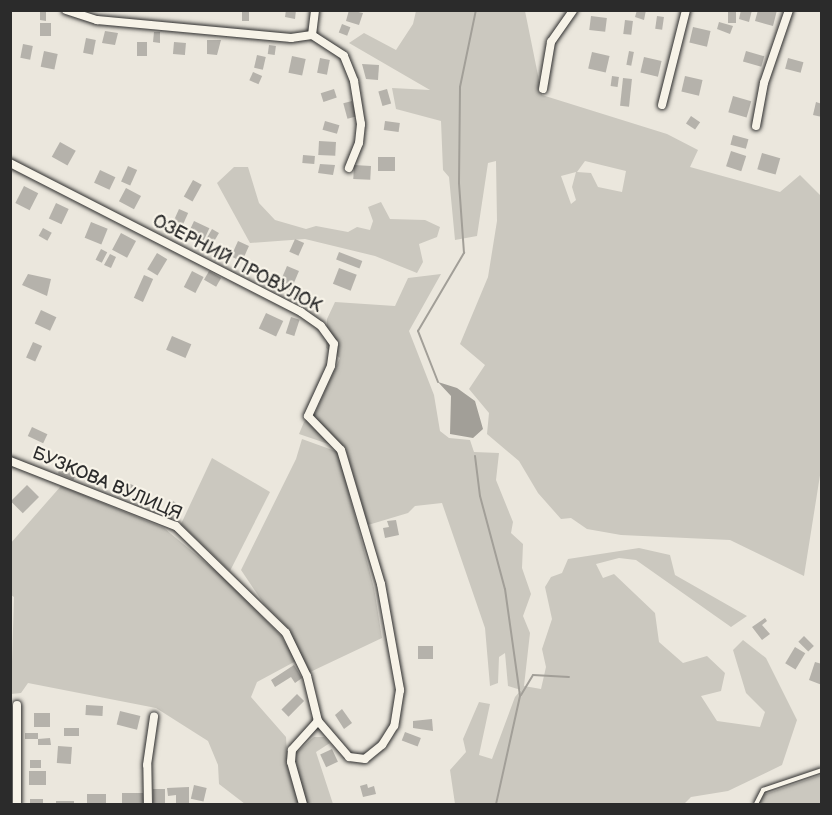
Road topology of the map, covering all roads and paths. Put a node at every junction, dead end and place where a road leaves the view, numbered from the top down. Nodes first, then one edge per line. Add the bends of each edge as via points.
1 (315, 10) edge
2 (573, 10) edge
3 (686, 10) edge
4 (789, 10) edge
5 (67, 11) edge
6 (312, 35) junction
7 (543, 89) dead end
8 (662, 105) dead end
9 (756, 126) dead end
10 (10, 163) edge
11 (349, 168) dead end
12 (10, 461) edge
13 (17, 705) dead end
14 (154, 717) dead end
15 (318, 721) junction
16 (822, 770) edge
17 (17, 804) edge
18 (148, 804) edge
19 (303, 804) edge
20 (756, 804) edge

1 - 6 street
2 - 7 street via 551,42
3 - 8 street
4 - 9 street via 764,83
5 - 6 street via 97,20 291,38
6 - 11 street via 344,56 354,81 361,124
10 - 15 street, ОЗЕРНИЙ ПРОВУЛОК via 301,312 321,326 334,344 331,366 308,416 341,450 381,585 400,690 394,726 382,745 365,759 349,757
12 - 15 street, БУЗКОВА ВУЛИЦЯ via 177,526 286,633 307,676
13 - 17 street
14 - 18 street via 147,765
15 - 19 street via 292,750 291,762
16 - 20 lane via 763,790

